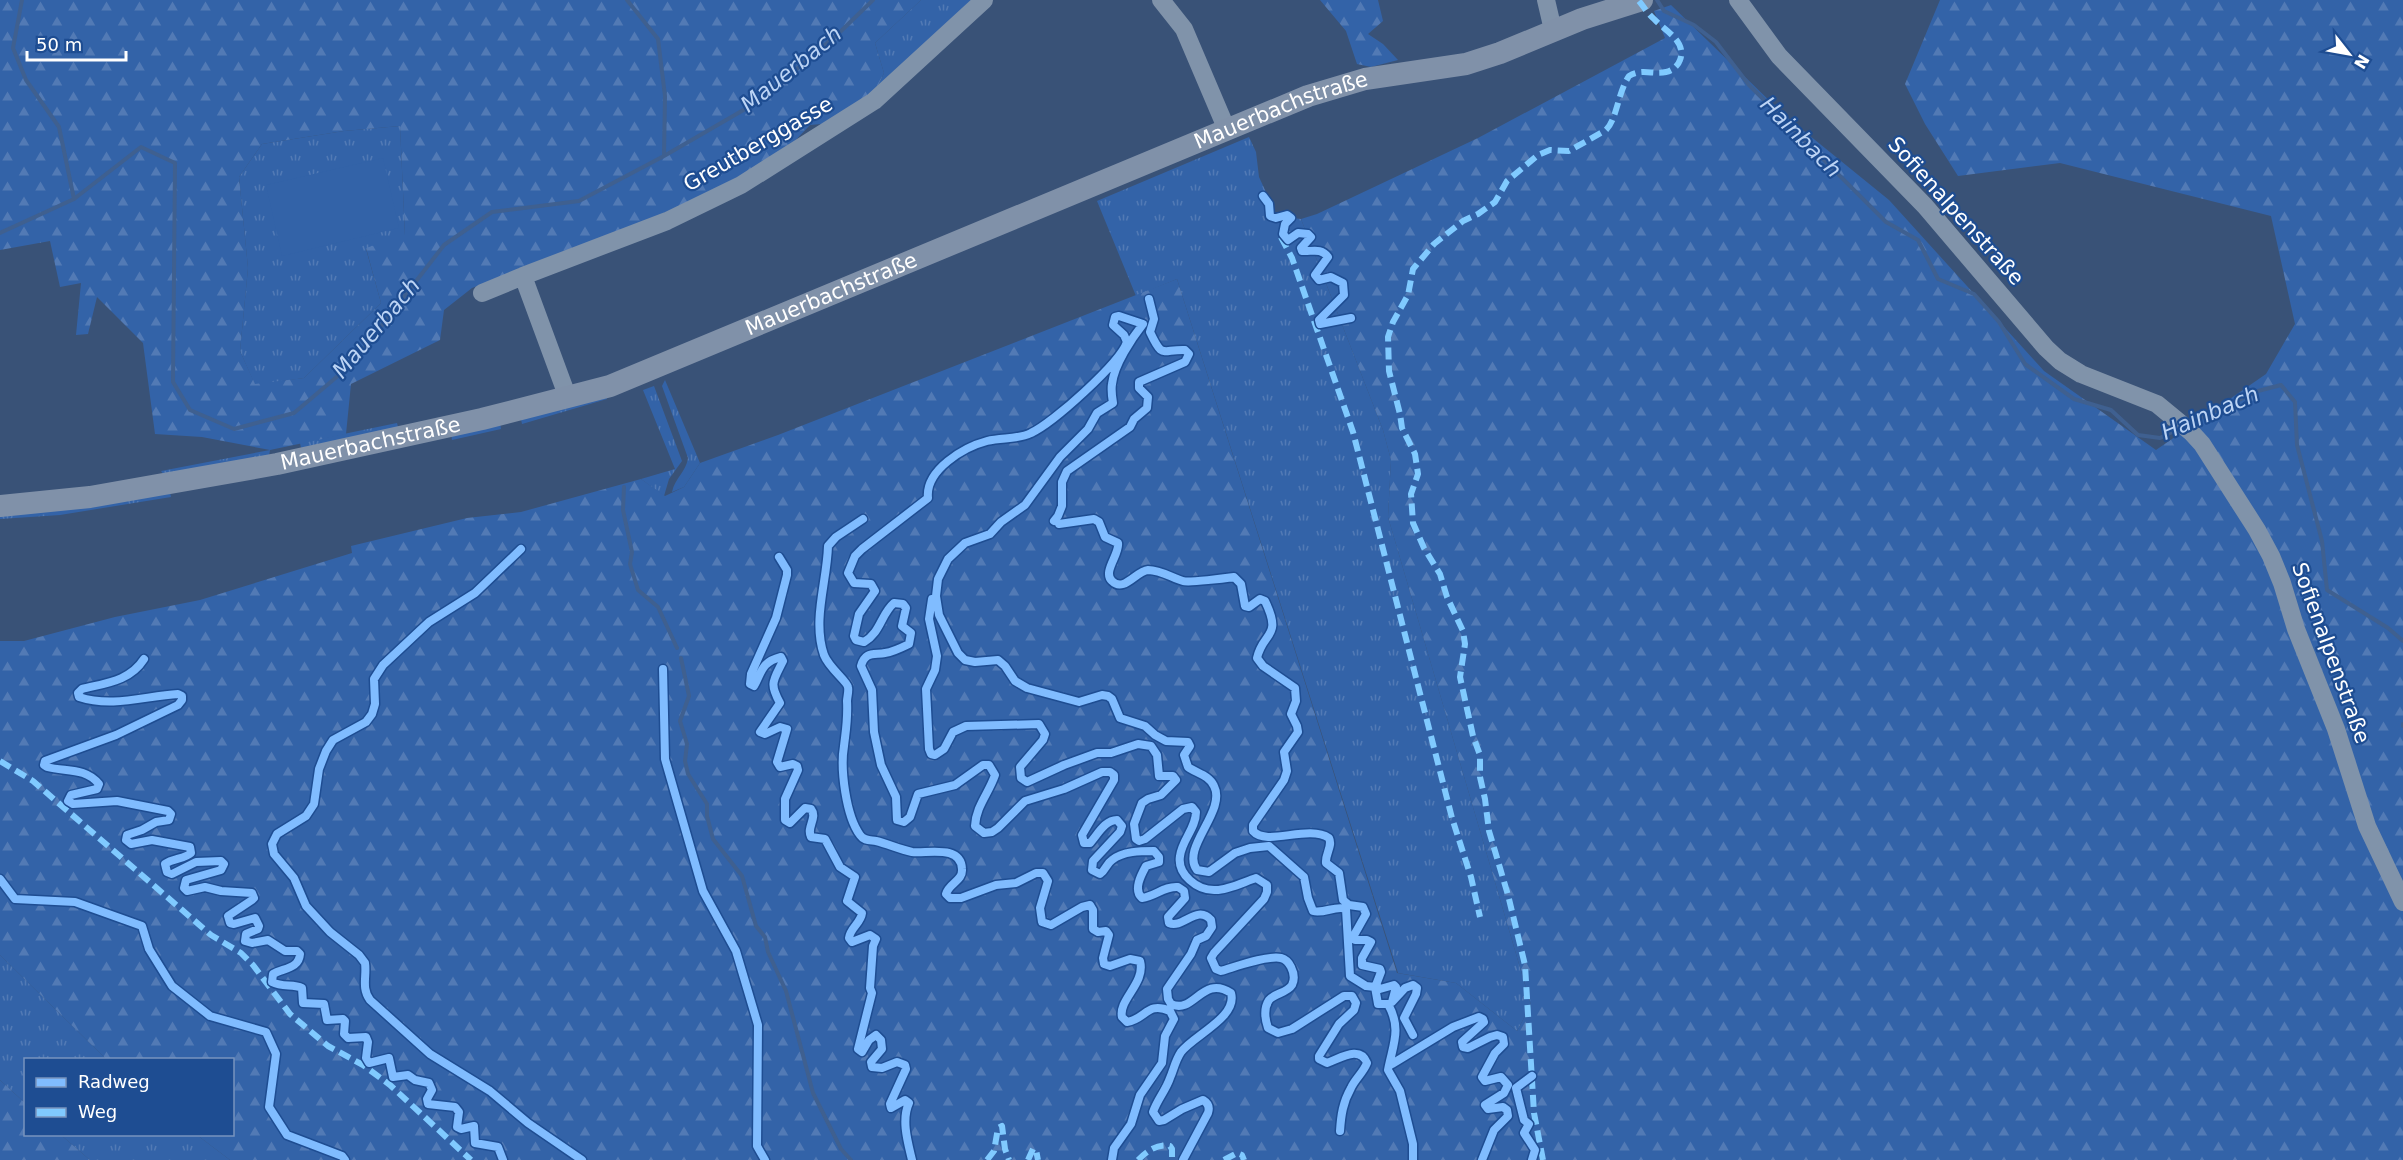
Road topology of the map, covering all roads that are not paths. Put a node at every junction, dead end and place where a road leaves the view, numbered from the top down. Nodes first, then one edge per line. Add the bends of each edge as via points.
1 (984, 0) edge
2 (1161, 0) edge
3 (1546, 0) edge
4 (1640, 0) edge
5 (1738, 0) edge
6 (1553, 30) junction
7 (1227, 130) junction
8 (524, 276) junction
9 (482, 293) dead end
10 (568, 398) junction
11 (0, 506) edge
12 (2403, 902) edge

1 - 8 street, Greutberggasse via 874,101 741,185 668,221
2 - 7 street via 1184,29
3 - 6 street
4 - 6 main road, Mauerbachstraße
5 - 12 street, Sofienalpenstraße via 1779,56 1925,206 2046,348 2081,374 2145,398 2169,413 2191,432 2220,469 2271,556 2336,729 2367,826
6 - 7 main road, Mauerbachstraße via 1466,64 1338,86
7 - 10 main road, Mauerbachstraße via 630,378
8 - 9 street, Greutberggasse
8 - 10 street
10 - 11 main road, Mauerbachstraße via 254,468 90,497

